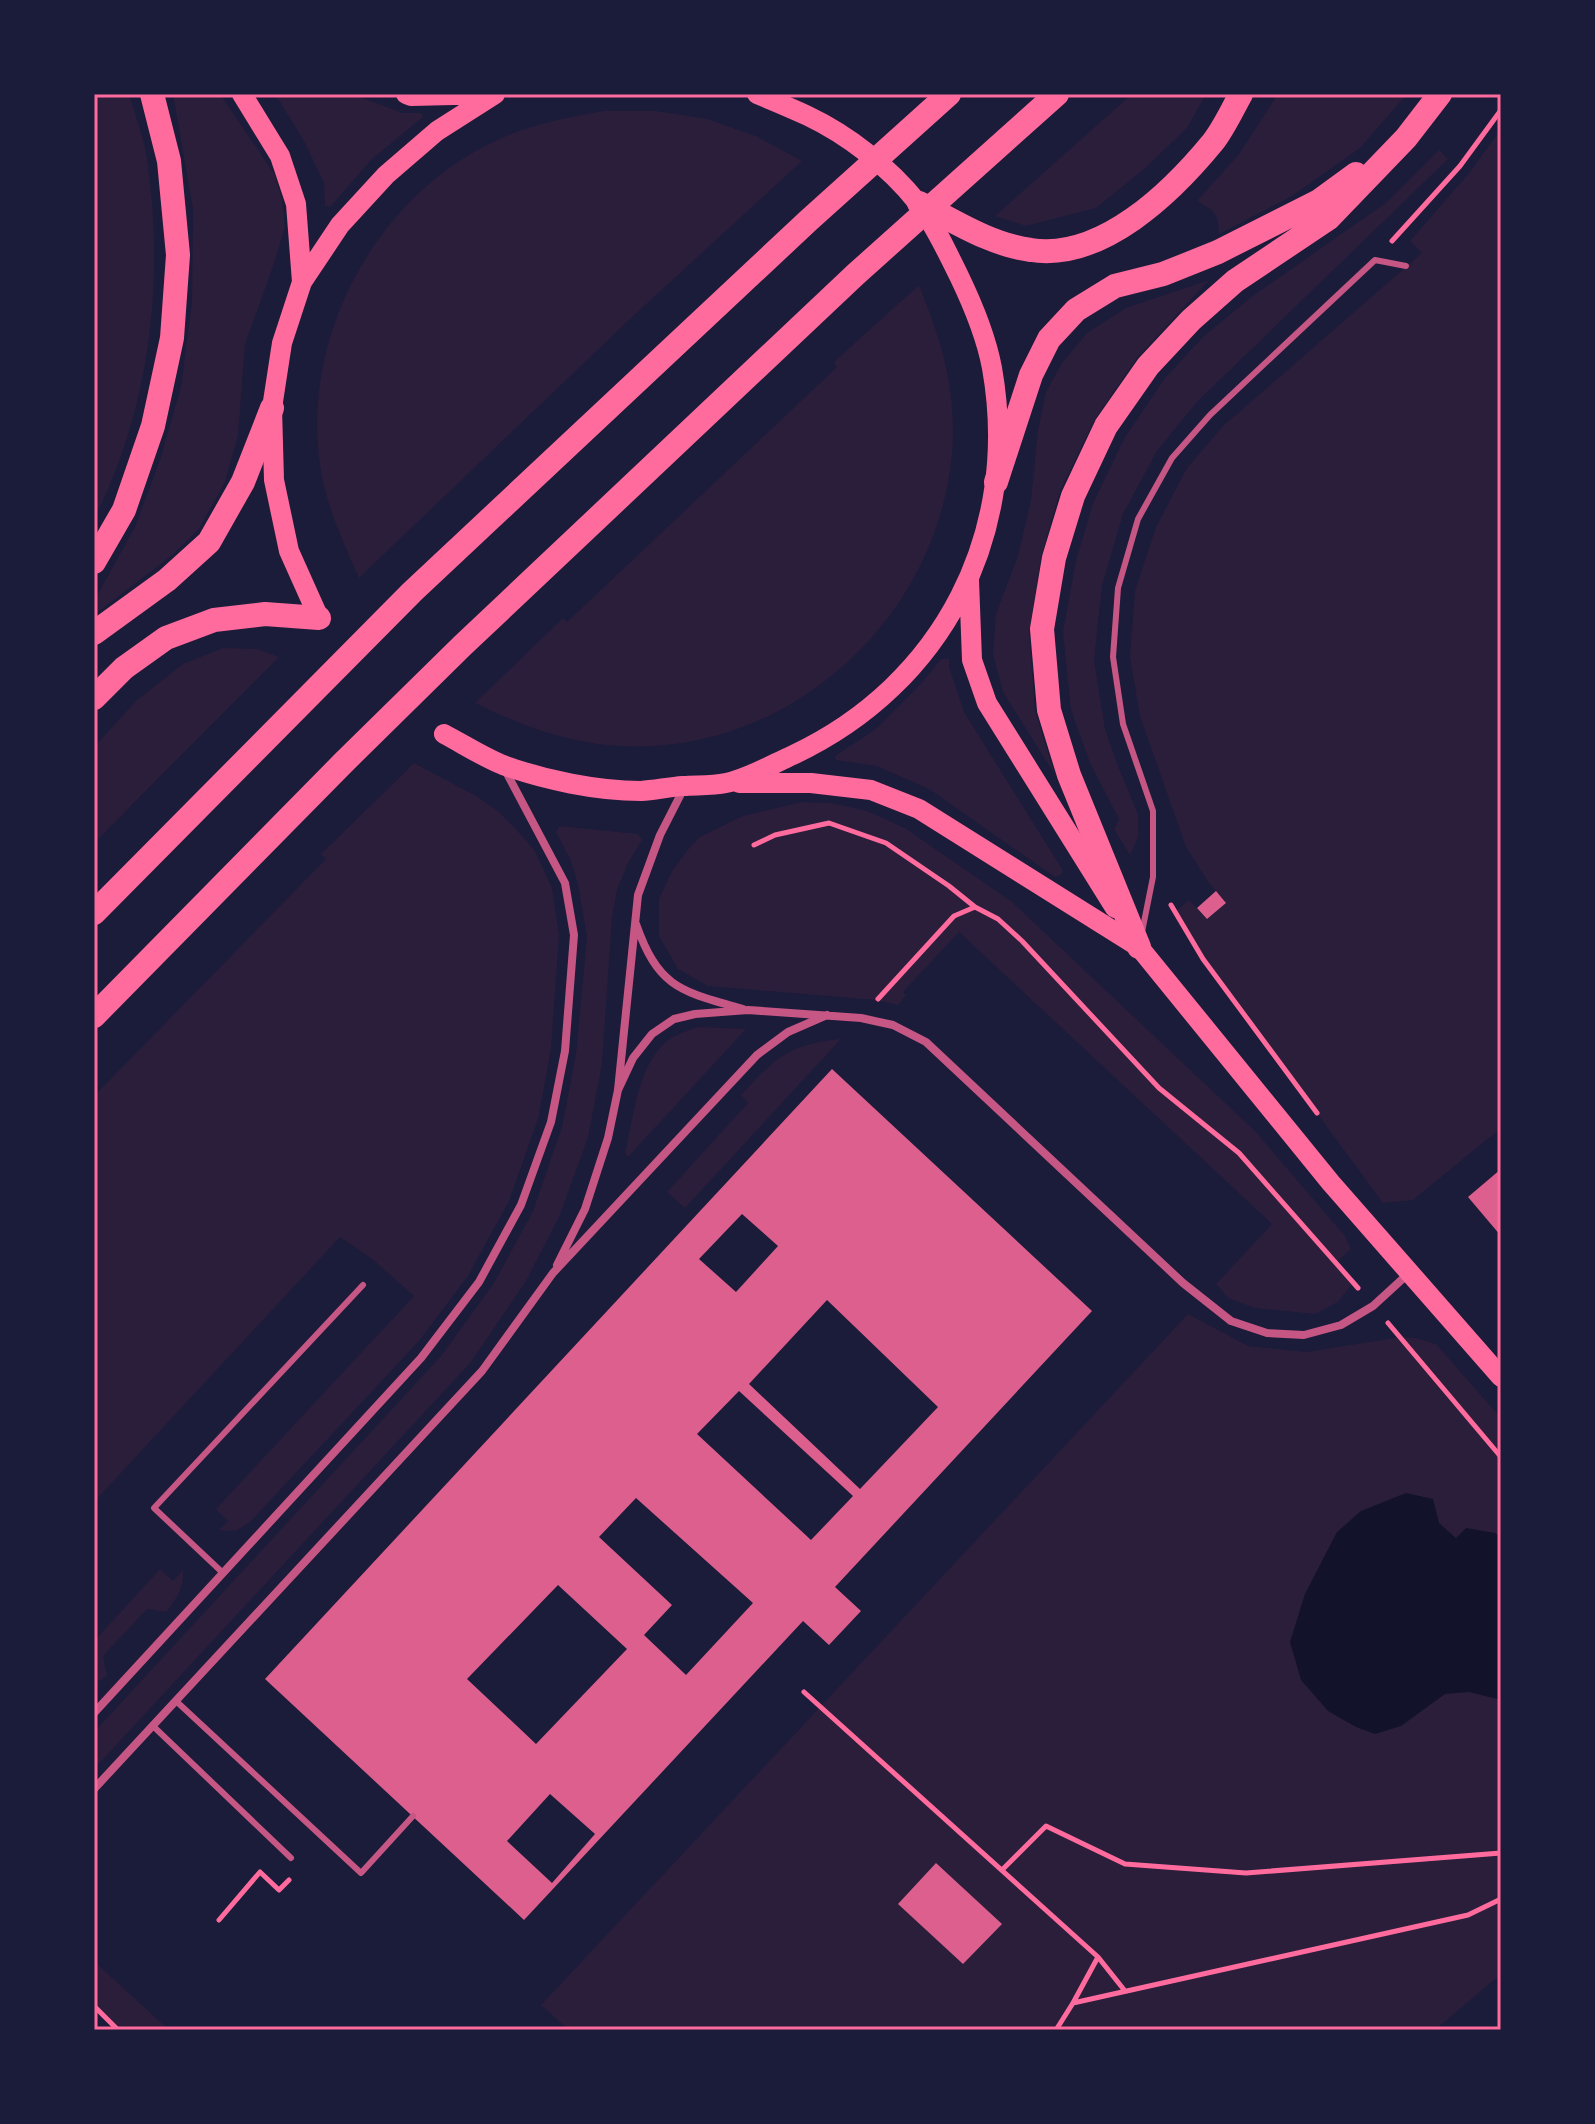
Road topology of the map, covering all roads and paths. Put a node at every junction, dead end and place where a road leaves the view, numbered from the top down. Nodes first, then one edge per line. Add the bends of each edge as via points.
1 (152, 94) edge
2 (242, 94) edge
3 (406, 94) edge
4 (495, 94) edge
5 (757, 94) edge
6 (782, 94) edge
7 (1057, 94) edge
8 (1241, 94) edge
9 (1440, 94) edge
10 (943, 100) edge
11 (1501, 110) edge
12 (801, 113) junction
13 (1406, 138) junction
14 (919, 203) junction
15 (1375, 260) junction
16 (1406, 266) dead end
17 (302, 282) junction
18 (272, 408) junction
19 (996, 482) junction
20 (94, 562) edge
21 (969, 578) junction
22 (319, 618) joint
23 (94, 633) edge
24 (94, 698) edge
25 (444, 734) dead end
26 (502, 764) junction
27 (727, 783) junction
28 (685, 786) junction
29 (754, 845) dead end
30 (1153, 877) junction
31 (975, 907) junction
32 (94, 913) edge
33 (635, 921) junction
34 (1139, 947) junction
35 (748, 1010) junction
36 (827, 1015) junction
37 (94, 1016) edge
38 (861, 1018) junction
39 (618, 1090) junction
40 (1317, 1113) dead end
41 (553, 1273) junction
42 (1409, 1273) junction
43 (363, 1285) dead end
44 (1373, 1306) junction
45 (1501, 1377) edge
46 (1501, 1457) edge
47 (223, 1573) junction
48 (804, 1692) dead end
49 (176, 1701) junction
50 (94, 1713) edge
51 (153, 1726) junction
52 (94, 1789) edge
53 (413, 1816) dead end
54 (1501, 1853) edge
55 (291, 1858) dead end
56 (1002, 1870) junction
57 (279, 1890) dead end
58 (1501, 1899) edge
59 (219, 1920) dead end
60 (1098, 1957) junction
61 (1126, 1991) junction
62 (1073, 2003) junction
63 (94, 2006) edge
64 (118, 2030) edge
65 (1056, 2030) edge

1 - 20 highway via 169,161 178,255 172,338 153,426 124,510
2 - 17 main road via 280,156 296,204
3 - 4 main road
4 - 17 main road via 437,131 386,175 340,225
5 - 12 main road
6 - 12 main road
7 - 37 highway via 856,274 463,645
8 - 14 highway via 1215,140 1164,195 1113,234 1065,250 1034,251 1002,244
9 - 13 highway
10 - 32 highway via 412,592
11 - 15 path via 1460,166
12 - 14 main road via 866,153
13 - 19 highway via 1319,201 1218,252 1115,286 1076,310 1049,339 1031,375
13 - 34 highway via 1329,218 1235,281 1148,366 1106,426 1073,496 1054,558 1042,629 1049,710 1069,775
14 - 19 main road via 975,309 991,366 998,424
15 - 16 lane
15 - 30 lane via 1210,415 1172,458 1138,519 1118,588 1113,657 1123,724 1153,811
17 - 18 main road via 282,343
18 - 22 main road via 274,480 289,551
18 - 23 highway via 243,482 209,542
19 - 21 main road
21 - 27 main road via 943,629 865,712 817,743
21 - 34 main road via 972,660 987,703
22 - 24 highway via 265,614 214,620 166,638
25 - 26 main road
26 - 28 main road via 570,784 640,791
26 - 47 street via 565,883 574,935 565,1051 551,1122 521,1205 479,1282 421,1358
27 - 28 main road
27 - 34 main road via 811,783 883,794 919,809
28 - 33 street via 660,835 638,895
29 - 31 path via 829,823 886,843
30 - 34 lane
30 - 40 path via 1203,959
31 - 38 path via 954,916
31 - 44 path via 1022,941 1159,1088 1239,1153
33 - 35 street via 652,964 669,982
33 - 39 street
34 - 42 main road
35 - 36 street
35 - 39 street via 674,1019 652,1034 633,1058
36 - 38 street
36 - 41 street via 788,1032 757,1055
38 - 44 street via 893,1025 926,1042 1183,1283 1231,1321 1267,1333 1304,1335 1341,1325
39 - 41 street via 585,1209
41 - 49 street via 482,1371
42 - 44 street
42 - 45 main road
43 - 47 lane via 154,1508
44 - 46 path
47 - 50 street
48 - 56 path
49 - 51 street
49 - 53 lane via 361,1873
51 - 52 street
51 - 55 lane
54 - 56 path via 1246,1873 1125,1864 1046,1826
56 - 60 path
57 - 59 path via 260,1872
58 - 61 path via 1468,1915
60 - 61 path
60 - 62 path
61 - 62 path
62 - 65 path
63 - 64 path

